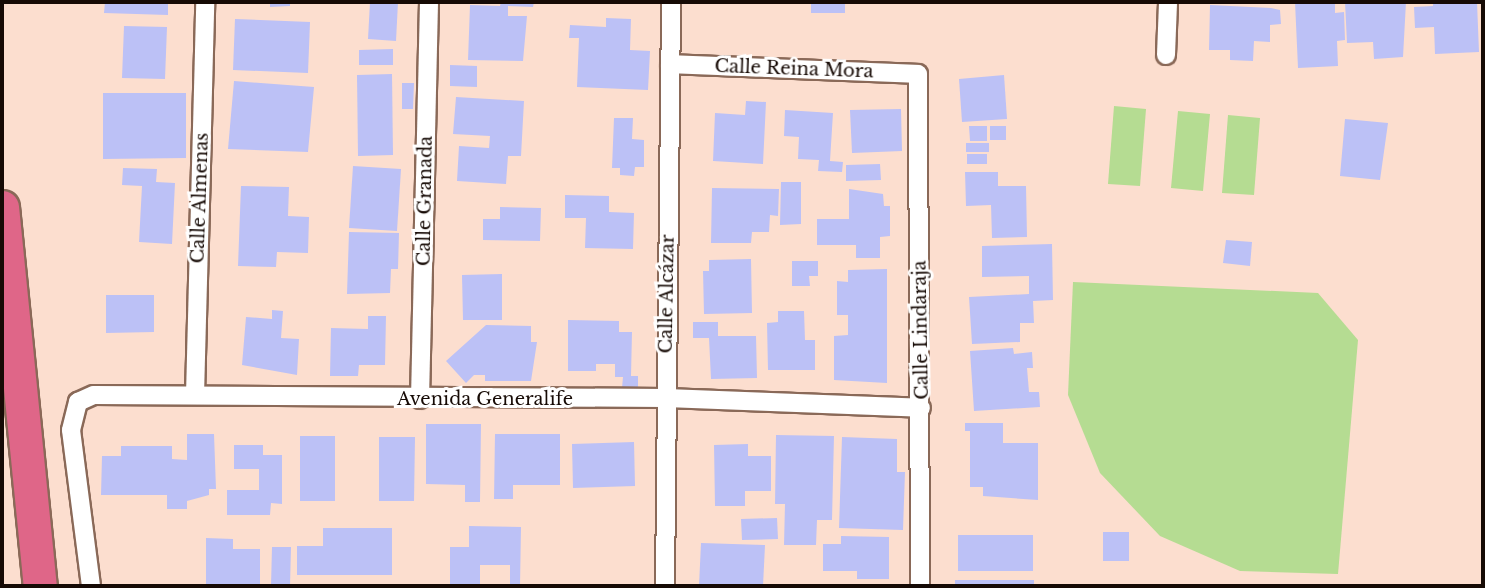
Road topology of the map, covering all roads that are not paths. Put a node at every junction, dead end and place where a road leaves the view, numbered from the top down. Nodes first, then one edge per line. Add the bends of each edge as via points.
1 (205, 2) edge
2 (429, 2) edge
3 (671, 2) edge
4 (1168, 2) edge
5 (1166, 55) dead end
6 (670, 64) junction
7 (918, 74) joint
8 (2, 207) edge
9 (195, 395) junction
10 (666, 398) junction
11 (420, 399) junction
12 (921, 408) junction
13 (40, 586) edge
14 (91, 586) edge
15 (665, 586) edge
16 (920, 586) edge

1 - 9 street, Calle Almenas
2 - 11 street, Calle Granada
3 - 6 street, Calle Alcázar
4 - 5 street
6 - 7 street, Calle Reina Mora
6 - 10 street, Calle Alcázar
7 - 12 street, Calle Lindaraja
8 - 13 highway
9 - 11 street, Avenida Generalife
9 - 14 street, Avenida Generalife via 94,395 78,402 71,430
10 - 11 street, Avenida Generalife
10 - 12 street, Avenida Generalife
10 - 15 street, Calle Alcázar
12 - 16 street, Calle Lindaraja

